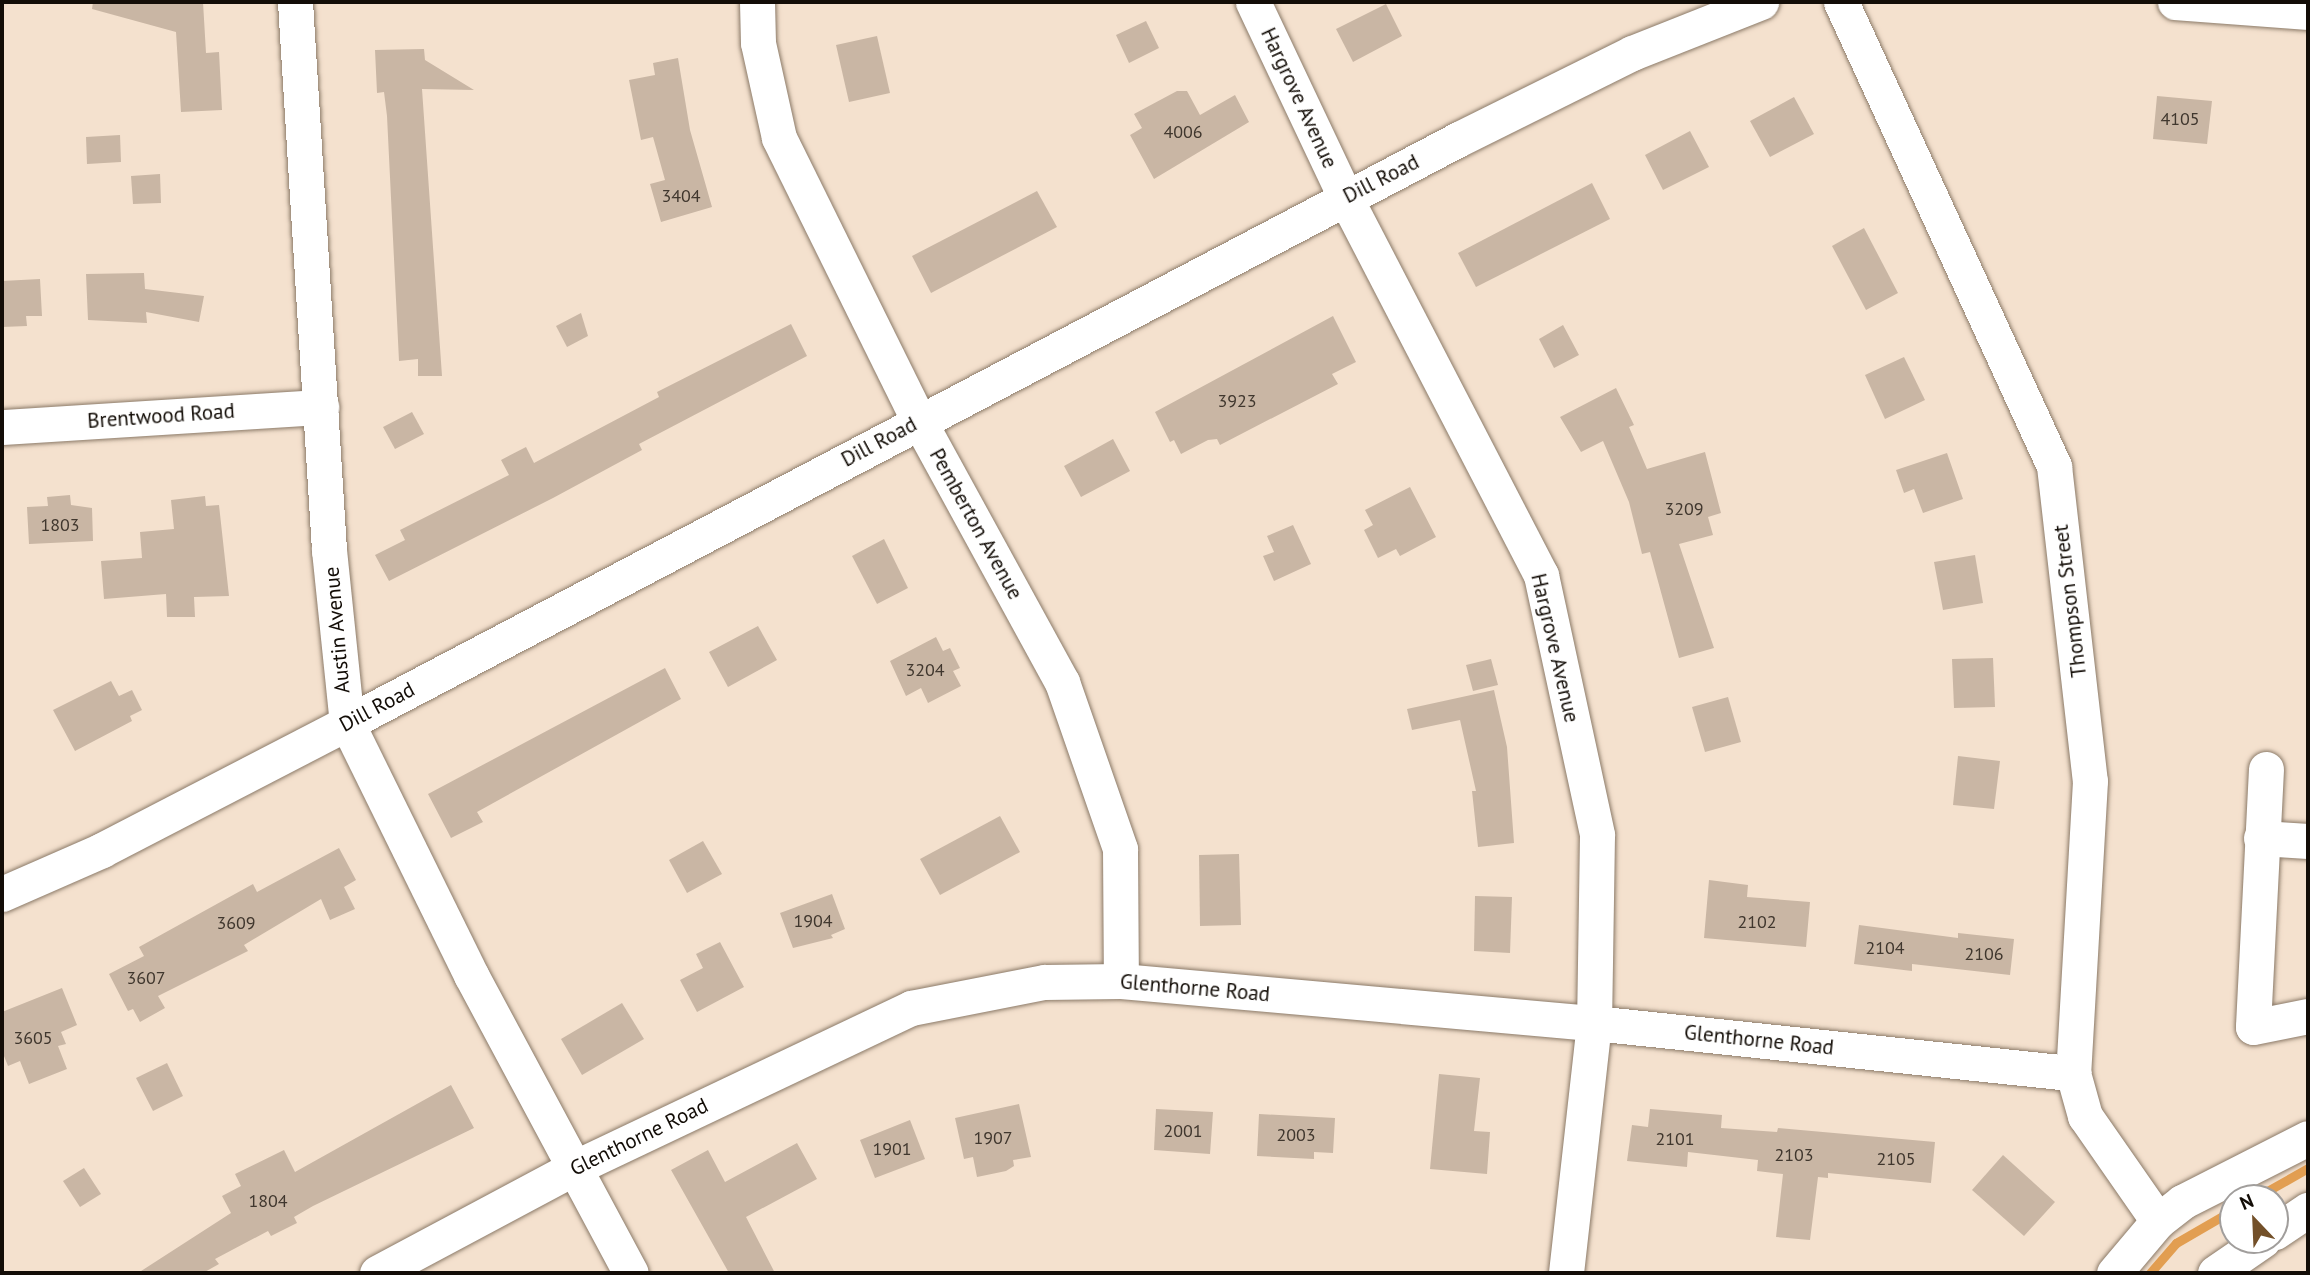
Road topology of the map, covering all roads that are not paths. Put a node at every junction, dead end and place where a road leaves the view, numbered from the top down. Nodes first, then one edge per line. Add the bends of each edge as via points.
1 (295, 2) edge
2 (757, 2) edge
3 (1253, 2) edge
4 (1761, 2) edge
5 (1841, 2) edge
6 (2175, 2) edge
7 (2308, 12) edge
8 (1345, 197) junction
9 (321, 407) junction
10 (919, 421) junction
11 (2, 427) edge
12 (347, 723) junction
13 (2266, 769) dead end
14 (2261, 838) junction
15 (2308, 841) edge
16 (2, 894) edge
17 (1121, 981) junction
18 (2308, 1016) edge
19 (1594, 1023) junction
20 (2073, 1073) junction
21 (2308, 1138) edge
22 (574, 1167) junction
23 (2308, 1210) edge
24 (2158, 1221) junction
25 (2289, 1223) edge
26 (2243, 1254) edge
27 (377, 1273) edge
28 (631, 1273) edge
29 (1566, 1273) edge
30 (2114, 1273) edge
31 (2215, 1273) edge

1 - 9 street, Austin Avenue
2 - 10 street, Pemberton Avenue via 758,43 779,138
3 - 8 street, Hargrove Avenue
4 - 8 street, Dill Road via 1632,53
5 - 20 street, Thompson Street via 2054,466 2090,781
6 - 7 street
8 - 10 street, Dill Road
8 - 19 street, Hargrove Avenue via 1541,575 1597,835
9 - 11 street, Brentwood Road
9 - 12 street, Austin Avenue via 339,675
10 - 12 street, Dill Road
10 - 17 street, Pemberton Avenue via 1062,682 1120,849
12 - 16 street, Dill Road via 102,850
12 - 22 street, Austin Avenue via 381,800
13 - 14 street
14 - 15 street
14 - 18 street via 2253,1027
17 - 19 street, Glenthorne Road
17 - 22 street, Glenthorne Road via 1044,982 911,1008
19 - 20 street, Glenthorne Road
19 - 29 street, Hargrove Avenue
20 - 24 street, Thompson Street via 2085,1116
21 - 24 street via 2182,1202
22 - 27 street, Glenthorne Road
22 - 28 street, Austin Avenue
23 - 25 street
24 - 30 street
26 - 31 street

